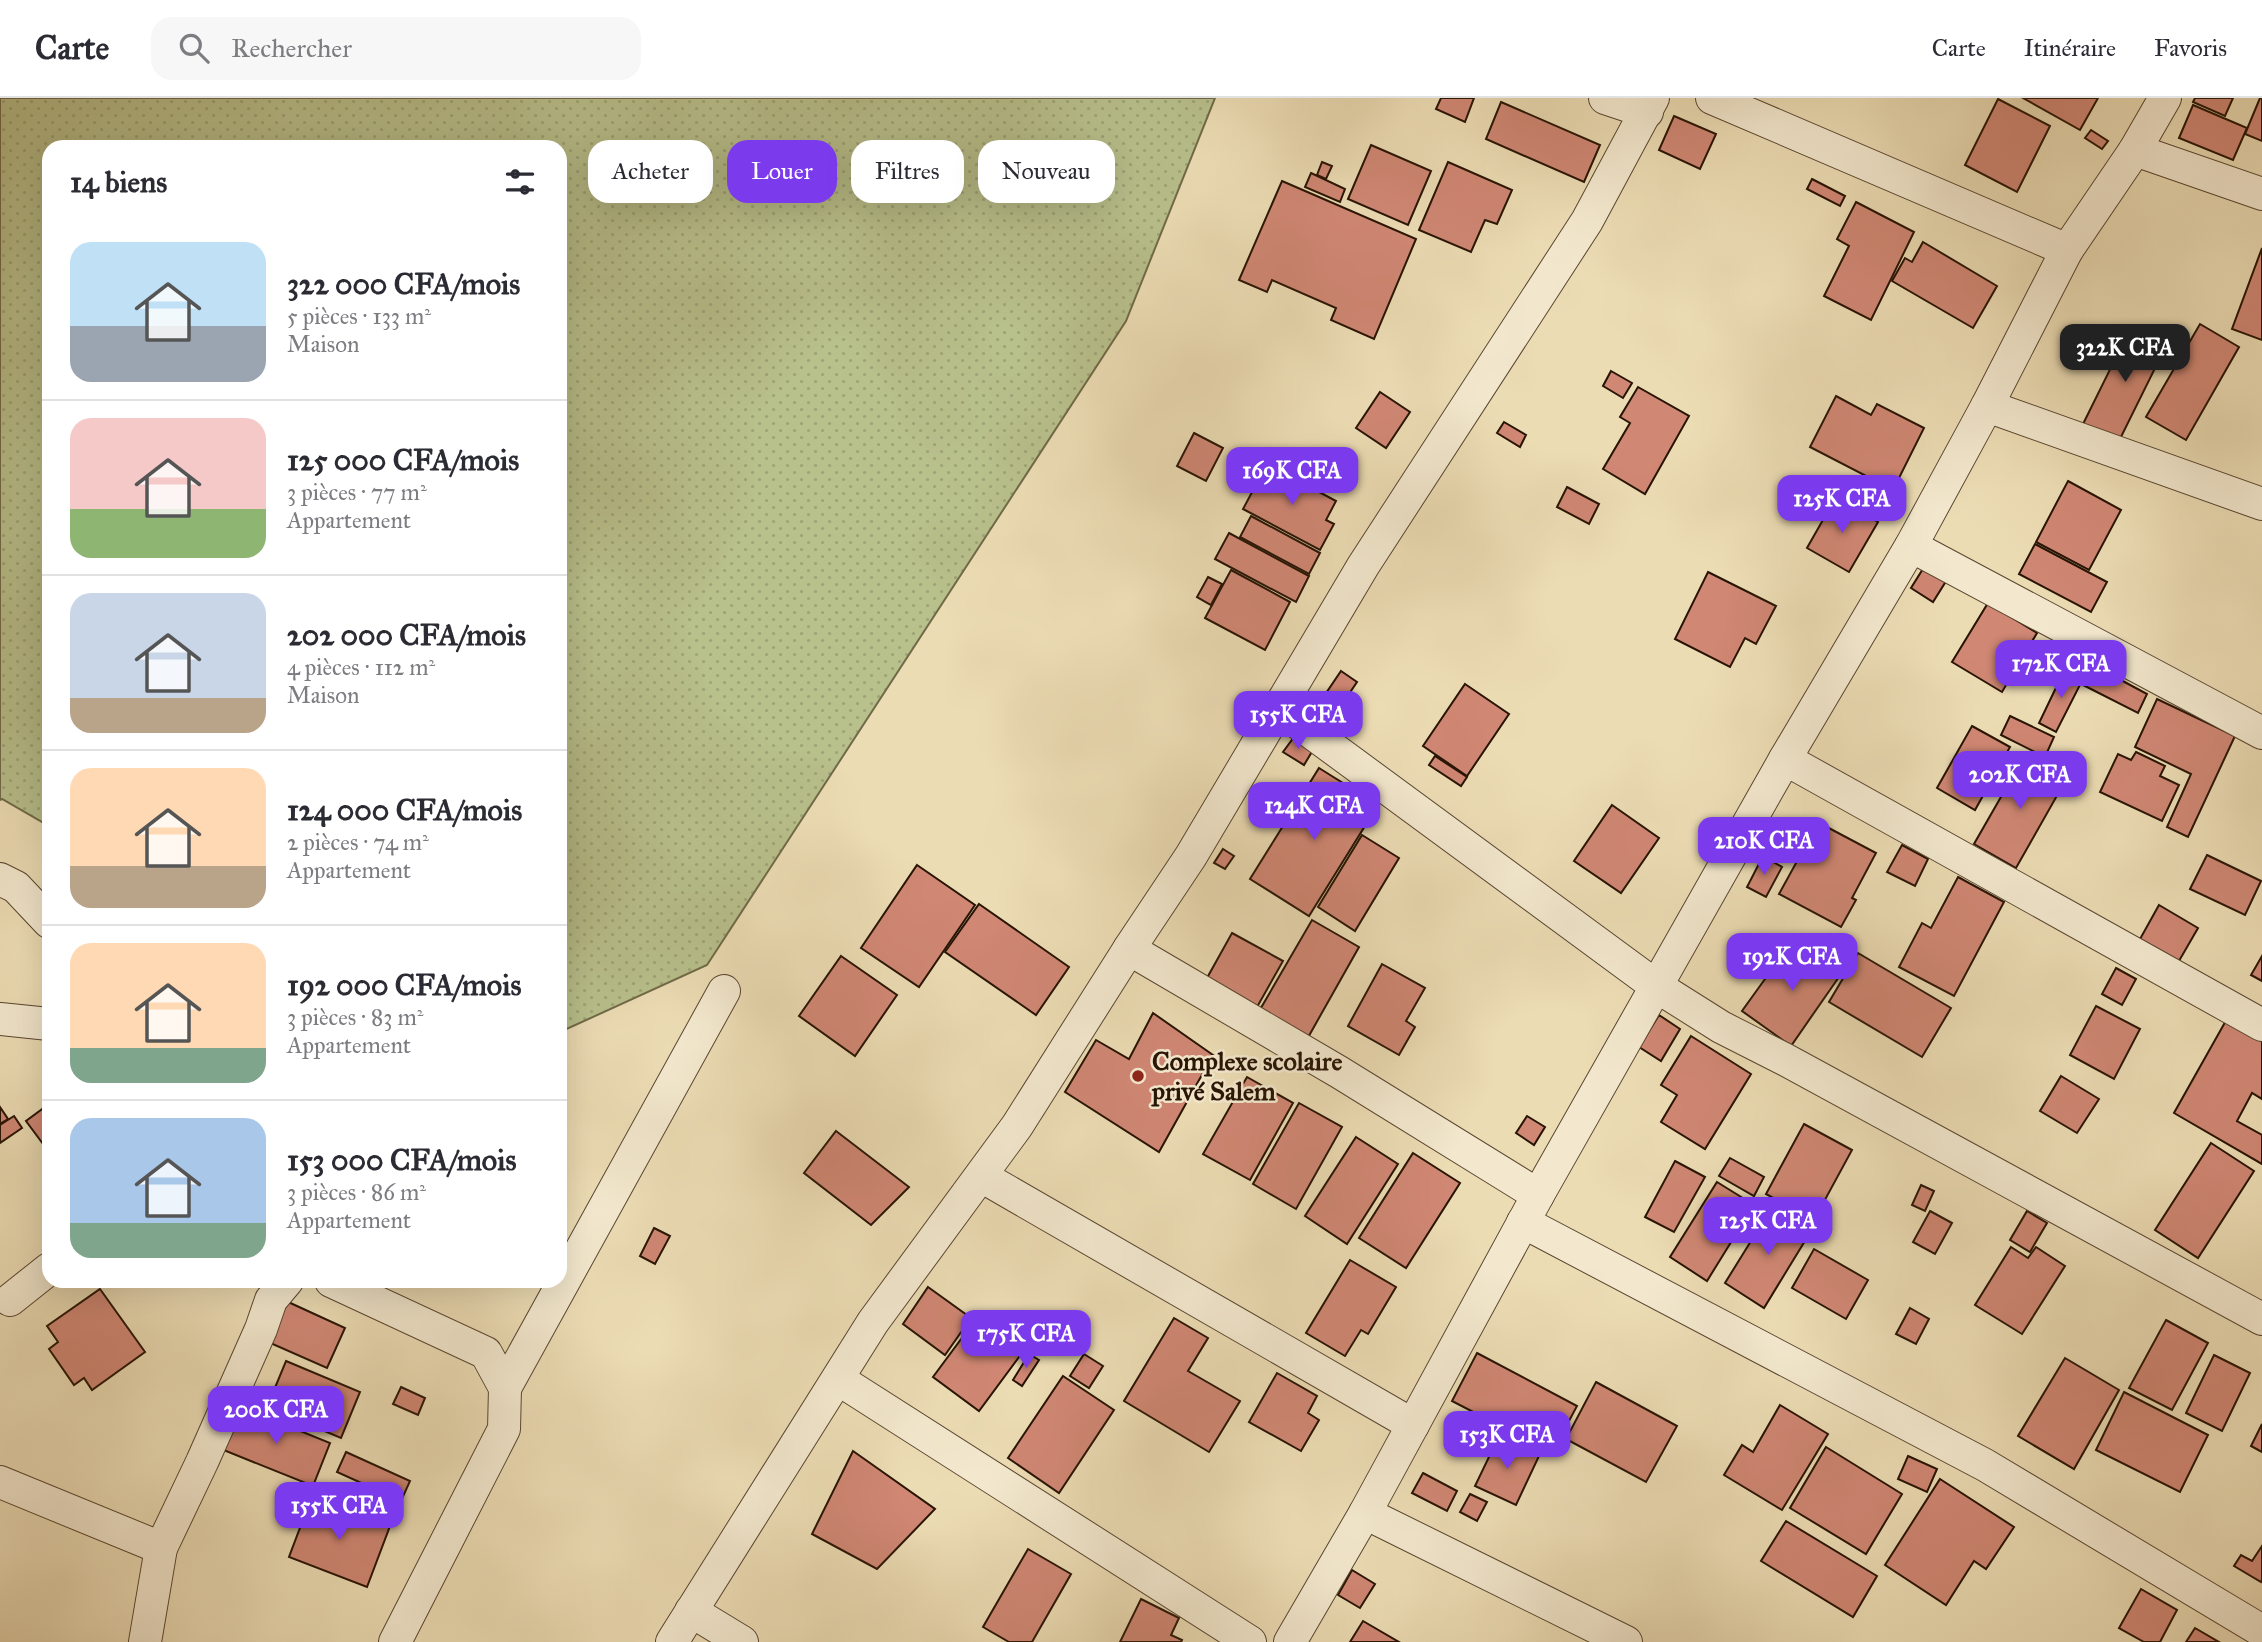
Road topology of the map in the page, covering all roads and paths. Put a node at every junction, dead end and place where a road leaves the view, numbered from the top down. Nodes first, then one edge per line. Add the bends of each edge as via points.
1 (1605, 98) edge
2 (1712, 98) edge
3 (2165, 98) edge
4 (1650, 105) edge
5 (2135, 150) junction
6 (2262, 194) edge
7 (2067, 250) junction
8 (1987, 406) junction
9 (2262, 504) edge
10 (1911, 546) junction
11 (1278, 708) junction
12 (2262, 733) edge
13 (1785, 759) junction
14 (0, 879) edge
15 (42, 915) edge
16 (1129, 949) junction
17 (1656, 986) junction
18 (724, 991) dead end
19 (0, 1019) edge
20 (42, 1023) edge
21 (2262, 1025) edge
22 (981, 1176) junction
23 (1538, 1195) junction
24 (1523, 1222) junction
25 (42, 1275) edge
26 (567, 1276) edge
27 (281, 1288) edge
28 (346, 1288) edge
29 (560, 1288) edge
30 (10, 1300) dead end
31 (2262, 1319) edge
32 (838, 1379) junction
33 (505, 1388) junction
34 (1413, 1425) junction
35 (0, 1482) edge
36 (1365, 1513) junction
37 (161, 1548) junction
38 (691, 1611) junction
39 (2262, 1631) edge
40 (145, 1642) edge
41 (395, 1642) edge
42 (672, 1642) edge
43 (743, 1642) edge
44 (1250, 1642) edge
45 (1290, 1642) edge
46 (1626, 1642) edge

1 - 4 street
2 - 7 street
3 - 5 street
4 - 11 street via 1587,221 1363,566
5 - 6 street
5 - 7 street
7 - 8 street
8 - 9 street
8 - 10 street
10 - 12 street
10 - 13 street
11 - 16 street via 1191,856
11 - 17 street
13 - 17 street
13 - 21 street
14 - 15 street via 16,887
16 - 22 street
16 - 23 street
17 - 23 street
17 - 31 street via 1721,1027
18 - 26 street
19 - 20 street
22 - 32 street via 873,1322
22 - 34 street
23 - 24 street
24 - 34 street
24 - 39 street via 1984,1465
25 - 30 street
27 - 37 street via 271,1300
28 - 33 street via 486,1353
29 - 33 street
32 - 38 street
32 - 44 street
33 - 41 street via 504,1429
34 - 36 street
35 - 37 street
36 - 45 street
36 - 46 street
37 - 40 street
38 - 42 street
38 - 43 street

